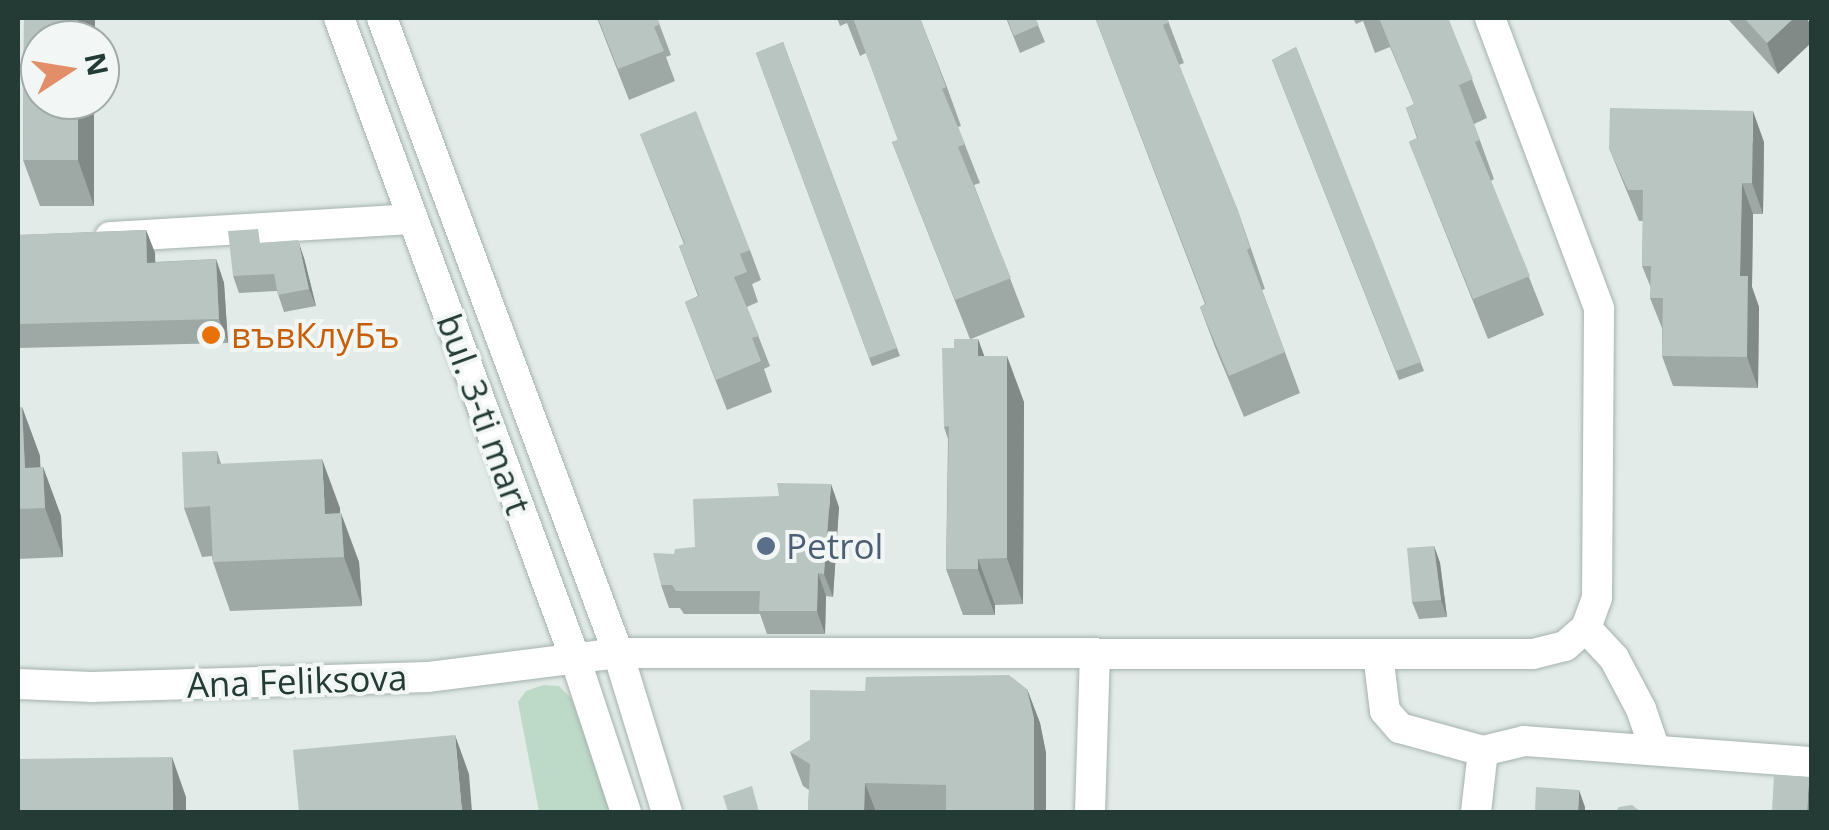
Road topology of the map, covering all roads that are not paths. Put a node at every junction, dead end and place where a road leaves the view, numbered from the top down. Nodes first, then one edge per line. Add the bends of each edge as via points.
1 (340, 18) edge
2 (382, 18) edge
3 (1490, 18) edge
4 (412, 219) junction
5 (74, 238) edge
6 (1586, 628) junction
7 (618, 653) junction
8 (1095, 654) junction
9 (1378, 654) junction
10 (576, 661) junction
11 (18, 684) edge
12 (1654, 747) junction
13 (1484, 751) junction
14 (1812, 762) edge
15 (626, 812) edge
16 (667, 812) edge
17 (1090, 812) edge
18 (1476, 812) edge

1 - 4 street, bul. 3-ti mart
2 - 7 street, bul. 3-ti mart
3 - 6 street via 1599,308 1597,598
4 - 5 street
4 - 10 street, bul. 3-ti mart
6 - 9 street, Ana Feliksova via 1565,646 1533,654
6 - 12 street via 1614,658
7 - 8 street, Ana Feliksova
7 - 10 street, Ana Feliksova
7 - 16 street, bul. 3-ti mart
8 - 9 street, Ana Feliksova
8 - 17 street
9 - 13 street via 1386,711 1400,728
10 - 11 street, Ana Feliksova via 428,678
10 - 15 street, bul. 3-ti mart
12 - 13 street via 1524,742
12 - 14 street
13 - 18 street

